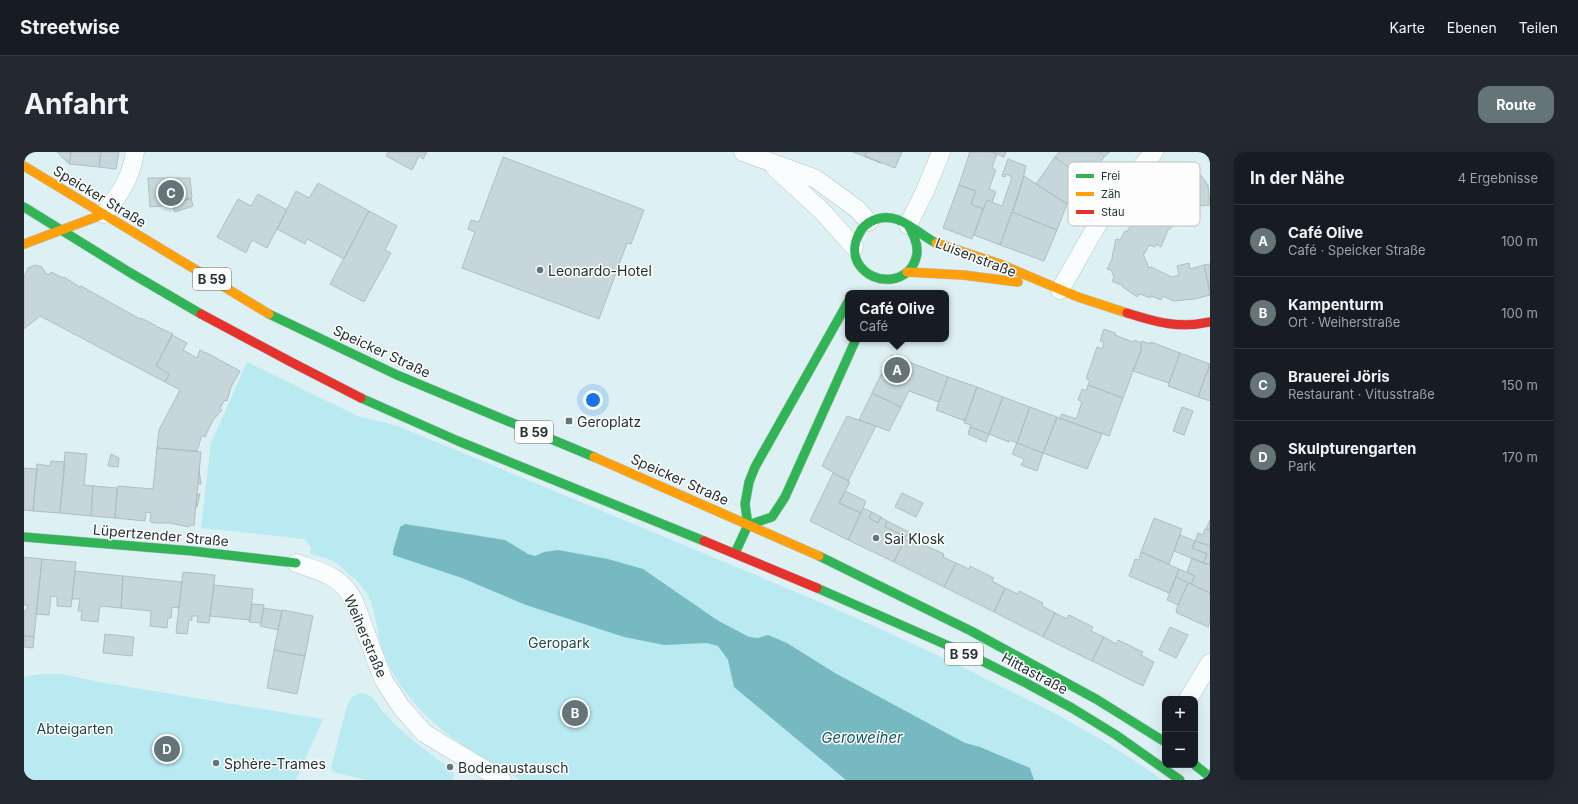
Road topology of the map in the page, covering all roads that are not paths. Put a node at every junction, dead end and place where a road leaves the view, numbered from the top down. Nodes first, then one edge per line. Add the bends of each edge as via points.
1 (135, 152) edge
2 (743, 152) edge
3 (941, 152) edge
4 (1154, 152) edge
5 (767, 161) junction
6 (1146, 162) edge
7 (24, 166) edge
8 (24, 207) edge
9 (104, 214) junction
10 (869, 222) junction
11 (908, 225) junction
12 (1097, 226) edge
13 (61, 230) junction
14 (24, 244) edge
15 (854, 247) junction
16 (907, 272) junction
17 (1060, 290) junction
18 (845, 307) edge
19 (1209, 323) edge
20 (855, 342) edge
21 (748, 524) junction
22 (24, 537) edge
23 (735, 553) junction
24 (296, 563) joint
25 (1210, 664) edge
26 (1190, 696) edge
27 (1162, 735) edge
28 (1198, 767) edge
29 (1210, 777) edge
30 (502, 780) edge
31 (1180, 780) edge

1 - 9 street via 124,187
2 - 5 street
3 - 11 street via 926,191
4 - 6 street
5 - 10 street via 816,179 857,209
5 - 15 street via 822,211
7 - 9 main road, Speicker Straße / B 59
8 - 13 main road, B 59
9 - 13 main road
9 - 21 main road, Speicker Straße / B 59 via 268,314 397,375 633,473
10 - 11 main road via 889,217
10 - 15 main road via 856,237
11 - 16 main road via 918,244 918,254
11 - 17 main road, Luisenstraße via 934,242 997,263
12 - 17 street
13 - 14 main road
13 - 23 main road, B 59 via 258,346 411,421
15 - 16 main road via 858,268 872,277 888,284
16 - 17 main road, Luisenstraße via 992,277
17 - 19 main road, Luisenstraße via 1117,311 1170,325
18 - 21 main road, Speicker Straße via 755,467 745,504
20 - 21 main road via 785,497 772,517
21 - 23 main road
21 - 27 main road, Hittastraße / B 59 via 806,549 971,631
22 - 24 main road, Lüpertzender Straße via 192,551
23 - 31 main road, Hittastraße / B 59 via 1001,670 1117,735
24 - 30 street, Weiherstraße via 332,576 349,592 383,679 424,733
25 - 26 street
28 - 29 main road

